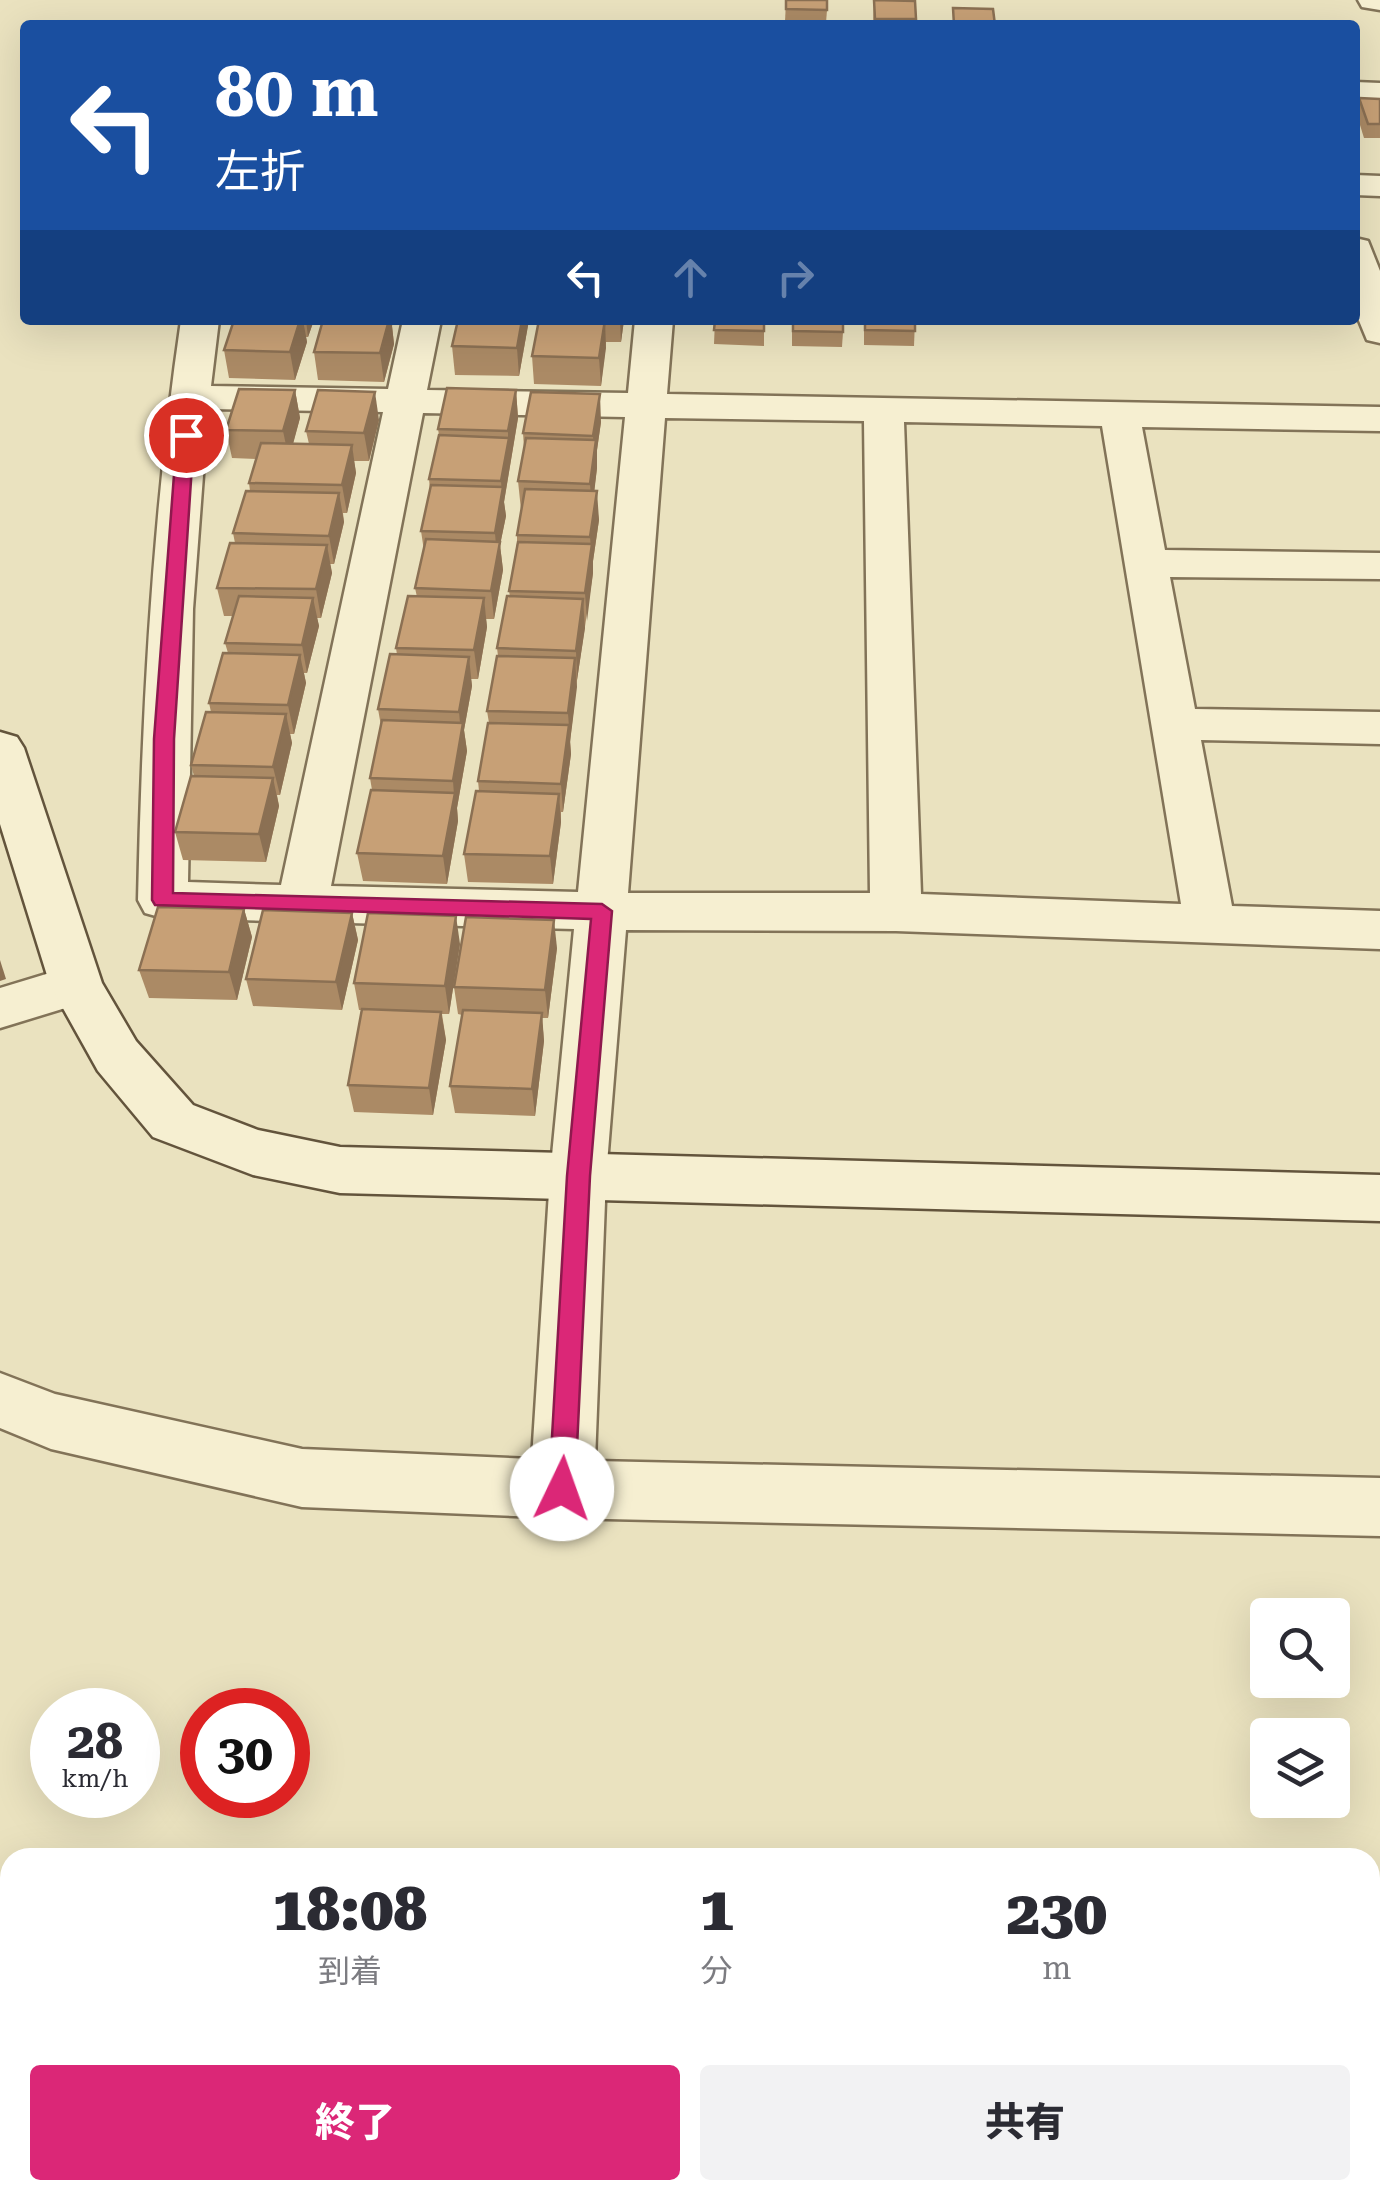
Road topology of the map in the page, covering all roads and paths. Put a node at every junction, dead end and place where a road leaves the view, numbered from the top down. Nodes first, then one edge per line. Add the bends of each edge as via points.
1 (1360, 266) edge
2 (1368, 294) edge
3 (199, 325) edge
4 (421, 325) edge
5 (654, 325) edge
6 (1380, 332) edge
7 (188, 398) junction
8 (406, 400) junction
9 (646, 404) junction
10 (884, 410) junction
11 (1120, 414) junction
12 (1380, 419) edge
13 (1148, 562) junction
14 (1380, 566) edge
15 (1176, 724) junction
16 (1380, 728) edge
17 (0, 748) edge
18 (302, 903) junction
19 (602, 911) junction
20 (896, 912) junction
21 (1210, 924) junction
22 (1380, 930) edge
23 (76, 985) junction
24 (0, 1008) edge
25 (578, 1176) junction
26 (1380, 1198) edge
27 (0, 1400) edge
28 (562, 1489) junction
29 (1380, 1506) edge

1 - 2 street
2 - 6 street
3 - 7 street
4 - 8 street
5 - 9 street
7 - 8 street
7 - 18 street via 164,739 162,900
8 - 9 street
8 - 18 street
9 - 10 street
9 - 19 street
10 - 11 street
10 - 20 street
11 - 12 street
11 - 13 street
13 - 14 street
13 - 15 street
15 - 16 street
15 - 21 street
17 - 23 street
18 - 19 street
19 - 20 street
19 - 25 street
20 - 21 street
21 - 22 street
23 - 24 street
23 - 25 street via 116,1056 172,1121 253,1152 340,1170
25 - 26 street
25 - 28 street
27 - 28 street via 51,1421 302,1478
28 - 29 street

